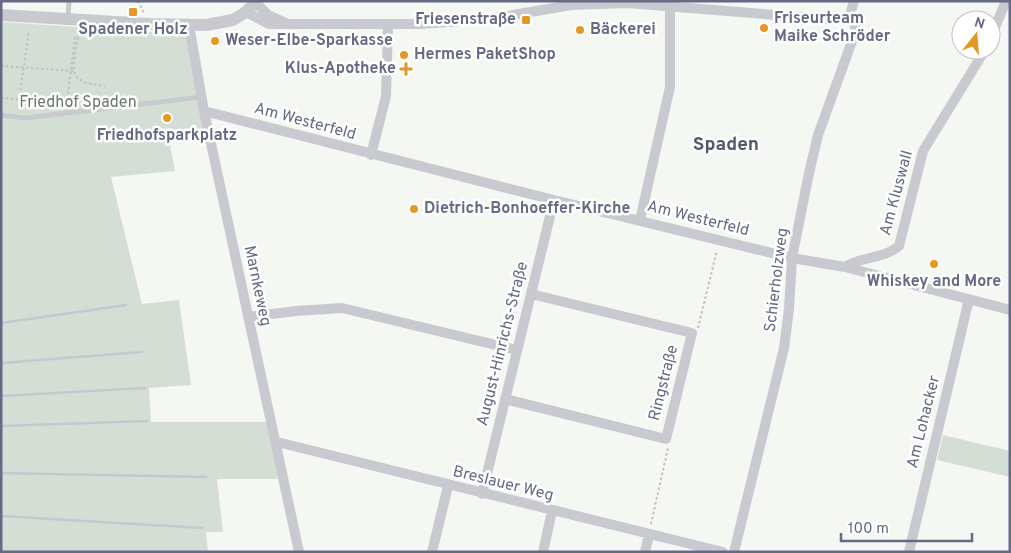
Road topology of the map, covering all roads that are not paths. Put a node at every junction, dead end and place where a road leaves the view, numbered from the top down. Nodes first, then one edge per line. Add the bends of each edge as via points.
1 (69, 1) edge
2 (854, 1) edge
3 (1006, 1) edge
4 (255, 2) edge
5 (571, 3) edge
6 (670, 6) junction
7 (246, 12) junction
8 (1001, 13) edge
9 (1, 15) edge
10 (850, 15) junction
11 (68, 20) junction
12 (388, 24) junction
13 (189, 25) junction
14 (292, 25) junction
15 (979, 60) edge
16 (202, 97) junction
17 (204, 111) junction
18 (1, 115) edge
19 (371, 155) junction
20 (554, 200) junction
21 (640, 220) junction
22 (877, 256) junction
23 (792, 258) junction
24 (845, 267) junction
25 (883, 277) junction
26 (531, 294) junction
27 (969, 299) junction
28 (1010, 310) edge
29 (248, 317) junction
30 (517, 350) junction
31 (505, 399) junction
32 (277, 442) junction
33 (448, 486) junction
34 (482, 494) junction
35 (552, 511) junction
36 (649, 535) junction
37 (299, 552) edge
38 (432, 552) edge
39 (543, 552) edge
40 (645, 552) edge
41 (723, 552) edge
42 (734, 552) edge
43 (908, 552) edge

1 - 11 lane
2 - 10 street
3 - 8 street
4 - 7 street
4 - 14 street via 268,15
5 - 6 street
5 - 12 street via 453,23
6 - 10 street via 837,20
6 - 21 street via 670,88
7 - 13 street via 221,24
7 - 14 street via 269,24
9 - 11 street
10 - 23 street, Schierholzweg via 855,33 818,135
11 - 13 street
12 - 14 street
12 - 19 street via 386,96
13 - 16 street, Marnkeweg
15 - 22 street, Am Kluswall via 923,151 899,246
16 - 17 street, Marnkeweg
16 - 18 lane via 25,118
17 - 19 street, Am Westerfeld
17 - 29 street, Marnkeweg
19 - 20 street, Am Westerfeld
20 - 21 street, Am Westerfeld
20 - 26 street, August-Hinrichs-Straße
21 - 23 street, Am Westerfeld
22 - 24 street, Am Kluswall
22 - 25 street, Am Kluswall
23 - 24 street, Am Westerfeld
23 - 42 street, Schierholzweg via 784,348
24 - 25 street, Am Westerfeld
25 - 27 street, Am Westerfeld
26 - 30 street, August-Hinrichs-Straße
26 - 31 street, Ringstraße via 692,333 666,439
27 - 28 street, Am Westerfeld
27 - 43 street, Am Lohacker
29 - 30 street via 342,308
29 - 32 street, Marnkeweg
30 - 31 street, August-Hinrichs-Straße
31 - 34 street, August-Hinrichs-Straße
32 - 33 street, Breslauer Weg
32 - 37 street, Marnkeweg
33 - 34 street, Breslauer Weg
33 - 38 street
34 - 35 street, Breslauer Weg
35 - 36 street, Breslauer Weg
35 - 39 street
36 - 40 street
36 - 41 street, Breslauer Weg

